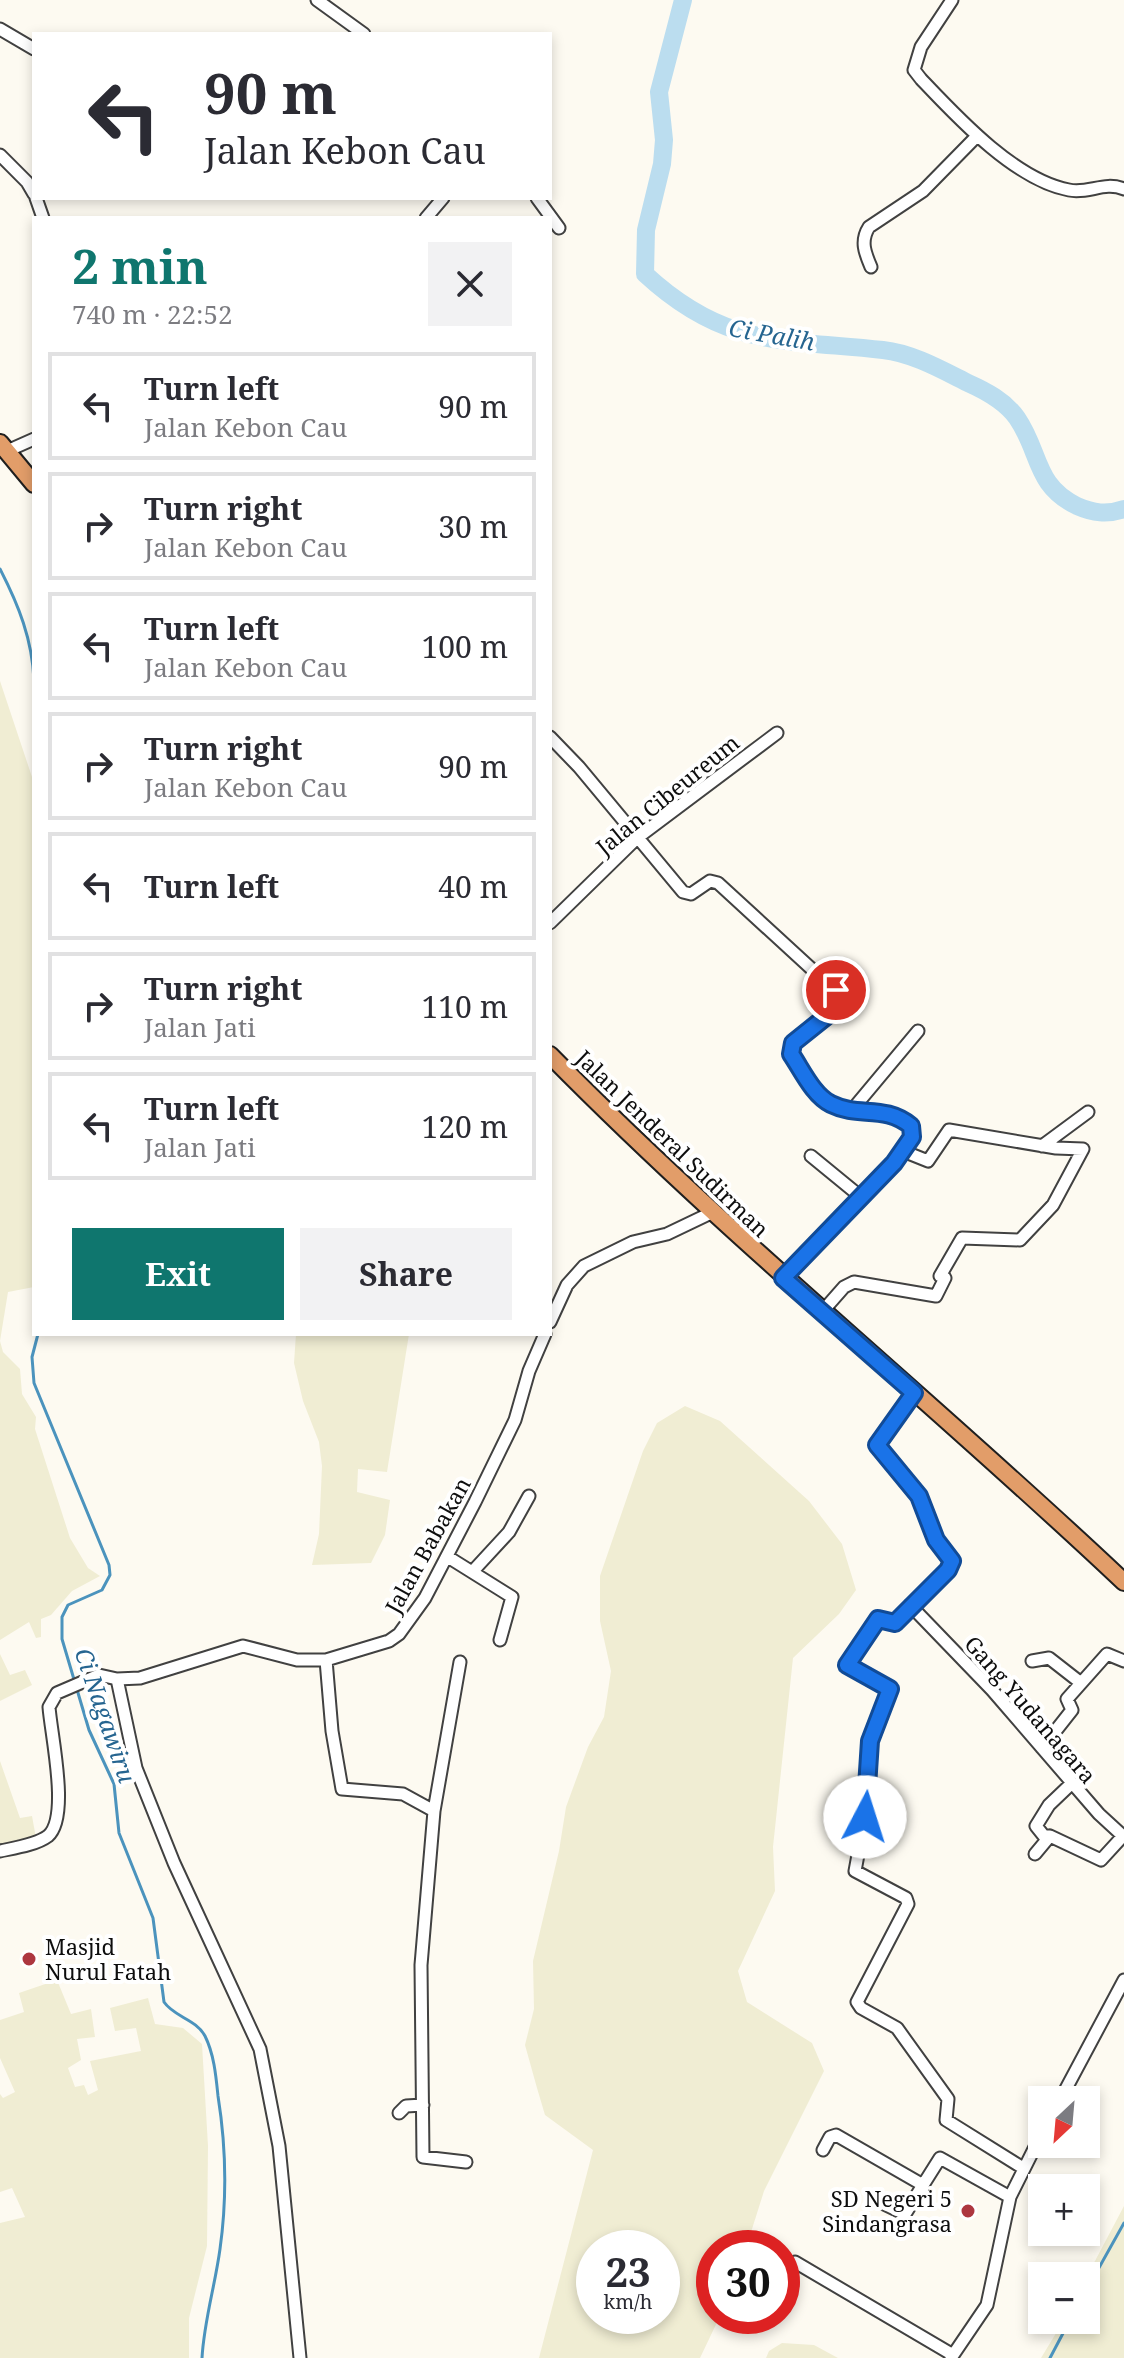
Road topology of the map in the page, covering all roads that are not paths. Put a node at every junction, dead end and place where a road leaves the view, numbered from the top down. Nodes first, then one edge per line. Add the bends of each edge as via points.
1 (317, 0) edge
2 (952, 0) edge
3 (0, 29) edge
4 (361, 32) edge
5 (32, 48) edge
6 (976, 137) junction
7 (0, 155) edge
8 (1124, 189) edge
9 (32, 191) edge
10 (441, 200) edge
11 (428, 216) edge
12 (552, 218) edge
13 (559, 228) dead end
14 (871, 267) dead end
15 (32, 440) edge
16 (4, 447) edge
17 (32, 482) edge
18 (777, 733) dead end
19 (552, 739) edge
20 (637, 838) junction
21 (552, 921) edge
22 (918, 1031) dead end
23 (552, 1057) edge
24 (852, 1110) junction
25 (1088, 1112) dead end
26 (1042, 1146) junction
27 (903, 1151) junction
28 (811, 1156) dead end
29 (861, 1197) junction
30 (713, 1212) junction
31 (783, 1278) junction
32 (822, 1312) junction
33 (552, 1318) edge
34 (544, 1336) edge
35 (914, 1393) junction
36 (529, 1496) dead end
37 (448, 1557) junction
38 (473, 1571) junction
39 (1124, 1582) edge
40 (910, 1605) junction
41 (500, 1640) dead end
42 (326, 1660) junction
43 (1032, 1661) dead end
44 (1124, 1661) edge
45 (460, 1662) dead end
46 (117, 1679) junction
47 (1081, 1683) junction
48 (1042, 1748) junction
49 (1071, 1784) junction
50 (434, 1811) junction
51 (1050, 1836) junction
52 (1123, 1836) edge
53 (0, 1851) edge
54 (1035, 1854) dead end
55 (1124, 1980) edge
56 (1067, 2086) edge
57 (423, 2105) junction
58 (399, 2113) dead end
59 (823, 2150) dead end
60 (1028, 2158) edge
61 (466, 2162) dead end
62 (1023, 2168) junction
63 (923, 2185) junction
64 (1010, 2197) junction
65 (882, 2203) dead end
66 (800, 2265) edge
67 (952, 2357) edge
68 (300, 2358) edge

1 - 4 street
2 - 6 street via 921,47 914,70
3 - 5 street
6 - 8 street via 1068,190 1102,185
6 - 14 street via 923,191 869,227 864,249
7 - 9 street
10 - 11 street
12 - 13 street
15 - 16 street
16 - 17 highway
18 - 20 street, Jalan Cibeureum
19 - 20 street
20 - 21 street, Jalan Cibeureum
20 - 24 street via 683,892 718,883 840,995 838,1007 791,1050 817,1093 832,1105
22 - 24 street
23 - 30 highway, Jalan Jenderal Sudirman
24 - 27 street via 882,1111 905,1121 913,1132
25 - 26 street
26 - 27 street via 949,1130 928,1161
26 - 32 street via 1083,1149 1053,1205 1020,1240 962,1238 943,1269 940,1276 945,1278 936,1296 854,1282
27 - 29 street
28 - 29 street
29 - 31 street
30 - 31 highway, Jalan Jenderal Sudirman
30 - 33 street via 584,1266 567,1285
31 - 32 highway, Jalan Jenderal Sudirman
32 - 35 highway, Jalan Jenderal Sudirman
34 - 37 street, Jalan Babakan via 515,1420
35 - 39 highway, Jalan Jenderal Sudirman
35 - 40 street via 877,1445 919,1496 936,1540 952,1563
36 - 38 street via 509,1532
37 - 38 street
37 - 42 street, Jalan Babakan via 399,1634
38 - 41 street via 512,1597
40 - 48 street, Gang Yudanagara
40 - 62 street via 895,1623 878,1619 847,1665 890,1689 870,1741 855,1871 908,1901 858,2005 897,2028 948,2099 946,2120
42 - 46 street, Jalan Babakan via 297,1660 243,1646 167,1672
42 - 50 street via 342,1789 403,1794
43 - 47 street via 1049,1658
44 - 47 street via 1107,1654
45 - 50 street
46 - 53 street, Jalan Babakan via 104,1674 54,1697 49,1707 55,1826 42,1840
46 - 68 street via 136,1768 260,2049 279,2146
47 - 48 street via 1067,1699 1072,1710
48 - 49 street, Gang Yudanagara
49 - 51 street via 1036,1826
49 - 52 street, Gang Yudanagara
50 - 57 street via 421,1965
51 - 52 street via 1101,1860
51 - 54 street
55 - 56 street
57 - 58 street via 406,2106
57 - 61 street via 423,2157
59 - 63 street via 836,2135
60 - 62 street
62 - 64 street
63 - 64 street via 940,2158
63 - 65 street via 905,2214
64 - 67 street via 987,2305
66 - 67 street

